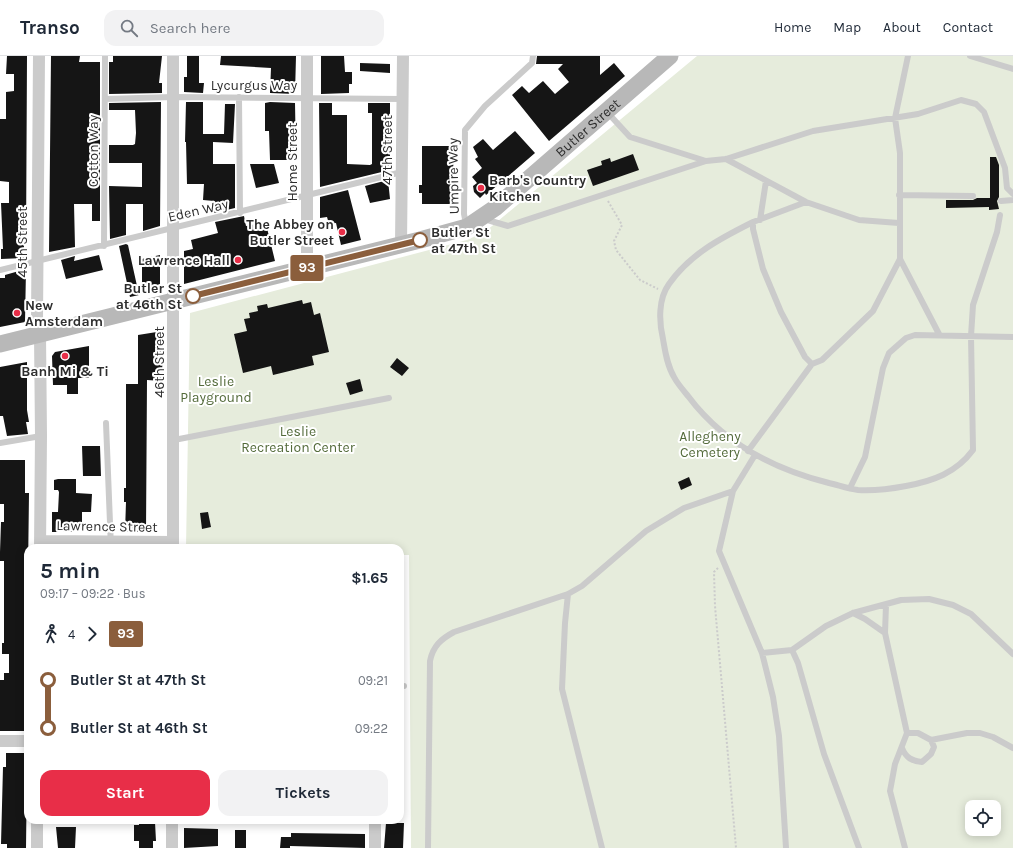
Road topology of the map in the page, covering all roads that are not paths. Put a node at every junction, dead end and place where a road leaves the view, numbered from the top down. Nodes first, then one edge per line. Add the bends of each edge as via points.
1 (39, 56) edge
2 (105, 56) edge
3 (173, 56) edge
4 (308, 56) edge
5 (403, 56) edge
6 (533, 56) edge
7 (670, 56) edge
8 (908, 56) edge
9 (970, 56) edge
10 (1013, 69) edge
11 (173, 97) junction
12 (307, 97) junction
13 (239, 98) junction
14 (105, 99) junction
15 (402, 99) junction
16 (607, 112) junction
17 (895, 118) junction
18 (726, 159) junction
19 (706, 161) junction
20 (402, 172) junction
21 (766, 181) junction
22 (1013, 194) edge
23 (307, 195) junction
24 (899, 195) junction
25 (973, 196) dead end
26 (1001, 200) dead end
27 (1013, 200) edge
28 (806, 202) junction
29 (240, 213) junction
30 (1000, 215) dead end
31 (760, 220) junction
32 (753, 222) junction
33 (474, 223) junction
34 (899, 224) junction
35 (172, 228) junction
36 (401, 244) junction
37 (104, 246) junction
38 (900, 258) junction
39 (37, 261) junction
40 (307, 268) junction
41 (0, 270) edge
42 (174, 300) junction
43 (40, 334) junction
44 (938, 334) junction
45 (971, 336) junction
46 (1013, 337) edge
47 (0, 344) edge
48 (812, 364) junction
49 (389, 398) dead end
50 (106, 423) dead end
51 (41, 436) junction
52 (174, 440) junction
53 (0, 443) edge
54 (748, 451) junction
55 (755, 455) junction
56 (850, 488) junction
57 (733, 491) junction
58 (40, 544) edge
59 (110, 544) edge
60 (173, 544) edge
61 (568, 594) junction
62 (886, 605) junction
63 (853, 613) junction
64 (885, 633) junction
65 (792, 650) junction
66 (762, 653) junction
67 (1013, 654) edge
68 (907, 733) junction
69 (931, 740) junction
70 (0, 741) edge
71 (24, 741) edge
72 (902, 748) junction
73 (1013, 748) edge
74 (37, 824) edge
75 (172, 824) edge
76 (375, 824) edge
77 (37, 848) edge
78 (172, 848) edge
79 (375, 848) edge
80 (428, 848) edge
81 (602, 848) edge
82 (786, 848) edge
83 (859, 848) edge
84 (905, 848) edge

1 - 39 street, 45th Street
2 - 14 lane, Cotton Way
3 - 11 street, 46th Street
4 - 12 street, Home Street
5 - 15 street, 47th Street
6 - 33 lane, Umpire Way via 532,63 485,106 464,130 464,214
7 - 16 main road, Butler Street
8 - 17 lane
9 - 10 lane
11 - 13 lane, Lycurgus Way
11 - 14 lane, Lycurgus Way
11 - 35 street, 46th Street
12 - 13 lane, Lycurgus Way
12 - 15 lane, Lycurgus Way
12 - 23 street, Home Street
13 - 29 lane
14 - 37 lane, Cotton Way
15 - 20 street, 47th Street
16 - 19 lane via 630,137
16 - 33 main road, Butler Street
17 - 18 lane via 813,130
17 - 22 lane via 918,114 961,100 976,104 984,112 1006,168 1007,188
17 - 24 lane via 900,153
18 - 19 lane
18 - 21 lane
19 - 33 lane via 508,226
20 - 23 lane, Eden Way
20 - 36 street, 47th Street
21 - 28 lane
21 - 31 lane
23 - 29 lane, Eden Way
23 - 40 street, Home Street
24 - 25 lane
24 - 34 lane
26 - 27 lane
28 - 31 lane
28 - 34 lane via 859,220
29 - 35 lane, Eden Way
30 - 45 lane via 997,232 973,305
31 - 32 lane
32 - 48 lane via 763,269 781,312
32 - 54 lane via 713,242 700,252 668,284 661,300 661,331 673,376 711,423
33 - 36 main road, Butler Street
34 - 38 lane
35 - 37 lane, Eden Way
35 - 42 street, 46th Street
36 - 40 main road, Butler Street
37 - 39 lane, Eden Way
38 - 44 lane
38 - 48 lane via 873,311 822,360
39 - 41 lane, Eden Way
39 - 43 street, 45th Street via 37,321
40 - 42 main road, Butler Street
42 - 43 main road, Butler Street
42 - 52 street, 46th Street
43 - 47 main road, Butler Street
43 - 51 street, 45th Street
44 - 45 lane
44 - 56 lane via 906,338 889,353 883,368 865,457
45 - 46 lane
45 - 56 lane via 973,450 966,460 948,474 926,482 885,490
48 - 54 lane
49 - 52 lane
50 - 59 lane
51 - 53 lane
51 - 58 street, 45th Street
52 - 60 street, 46th Street
54 - 55 lane
55 - 56 lane via 768,463 813,479
55 - 57 lane
57 - 61 lane via 684,508 646,530 582,586
57 - 66 lane via 719,551
61 - 80 lane via 454,632 436,644 430,661
61 - 81 lane via 562,689
62 - 63 lane
62 - 64 lane
62 - 67 lane via 901,600 928,599 953,605 971,614
63 - 64 lane
63 - 65 lane via 826,626
64 - 68 lane
65 - 66 lane
65 - 83 lane via 824,754
66 - 82 lane via 779,736
68 - 69 lane via 918,733
68 - 72 lane
69 - 72 lane via 934,747 931,754 922,762 908,757
69 - 73 lane via 980,733
70 - 71 street
72 - 84 lane via 895,764 890,791
74 - 77 street
75 - 78 street
76 - 79 street

